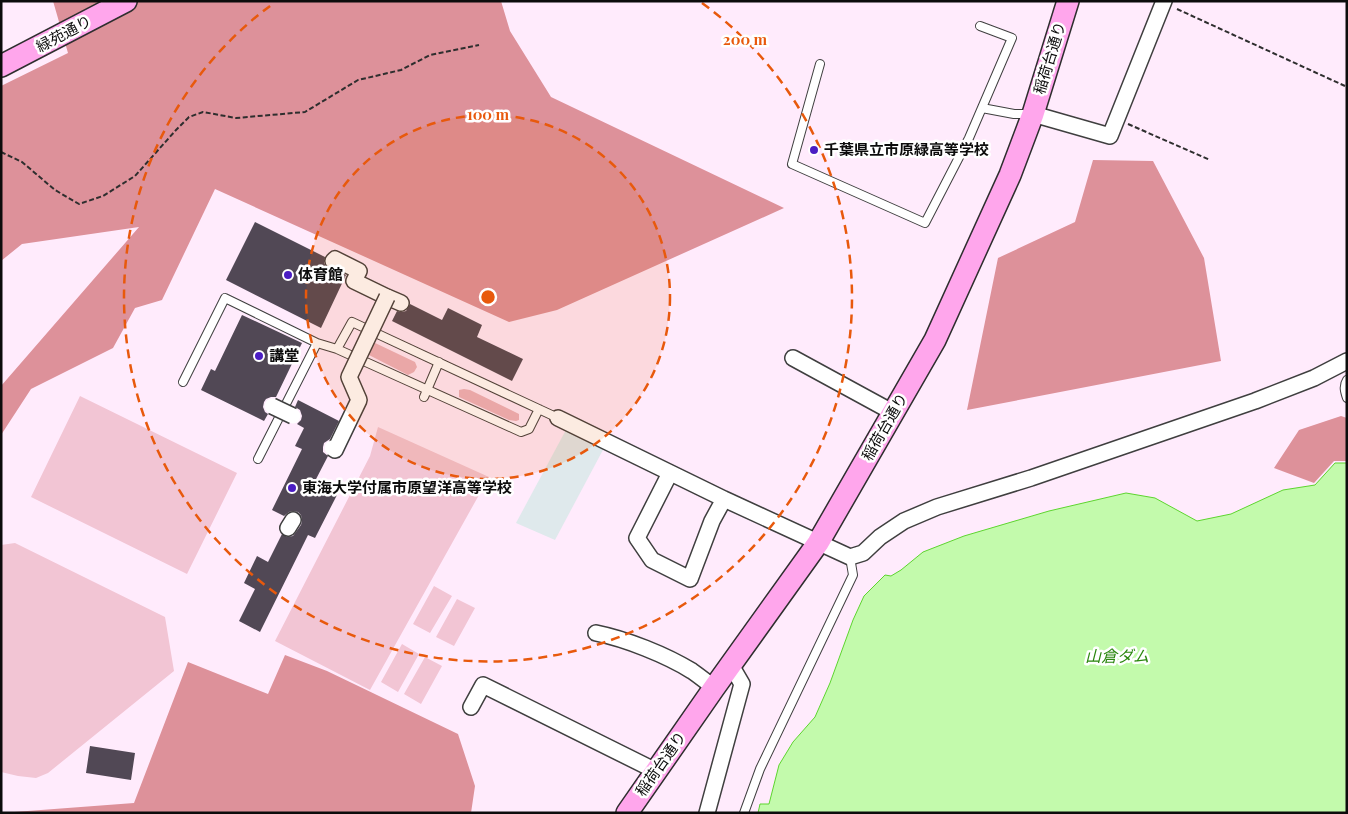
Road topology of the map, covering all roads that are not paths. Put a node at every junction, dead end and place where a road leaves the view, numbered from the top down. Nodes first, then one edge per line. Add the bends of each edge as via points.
1 (126, 1) edge
2 (1068, 1) edge
3 (1163, 2) edge
4 (980, 26) dead end
5 (3, 61) edge
6 (820, 64) dead end
7 (982, 108) junction
8 (1033, 114) junction
9 (333, 261) dead end
10 (317, 342) junction
11 (337, 349) junction
12 (793, 358) dead end
13 (1347, 361) edge
14 (439, 362) junction
15 (1347, 380) edge
16 (183, 382) dead end
17 (426, 394) junction
18 (1347, 398) edge
19 (272, 406) dead end
20 (539, 409) junction
21 (894, 413) junction
22 (293, 416) dead end
23 (558, 418) joint
24 (332, 448) dead end
25 (258, 460) dead end
26 (670, 474) junction
27 (724, 499) junction
28 (818, 543) junction
29 (850, 557) junction
30 (596, 633) dead end
31 (729, 667) junction
32 (714, 688) junction
33 (472, 707) dead end
34 (656, 771) junction
35 (627, 813) edge
36 (707, 813) edge
37 (744, 813) edge

1 - 5 street, 緑苑通り
2 - 8 street, 稲荷台通り
3 - 8 street via 1110,136
4 - 7 lane via 1012,38
6 - 7 lane via 792,164 925,223
7 - 8 lane
8 - 21 street, 稲荷台通り via 1010,175 935,340
9 - 24 street, bridge via 335,259 358,271 354,281 394,300 349,377 359,400 335,450
10 - 11 lane
10 - 16 lane via 225,298
10 - 25 lane
11 - 14 lane via 352,322
11 - 17 lane
12 - 21 street
13 - 29 street via 1255,401 936,507 904,521 863,553
14 - 17 lane
14 - 20 lane
15 - 18 lane
17 - 20 lane via 520,432 529,430
19 - 22 street, bridge
20 - 23 lane
21 - 28 street, 稲荷台通り
23 - 26 street
26 - 27 street
26 - 27 street via 638,538 652,560 690,579
27 - 28 street
28 - 29 street
28 - 31 street, 稲荷台通り
29 - 37 lane via 854,575 760,769
30 - 32 street via 662,656 692,671
31 - 32 street, 稲荷台通り
31 - 36 street via 742,684
32 - 34 street, 稲荷台通り
33 - 34 street via 483,685
34 - 35 street, 稲荷台通り

